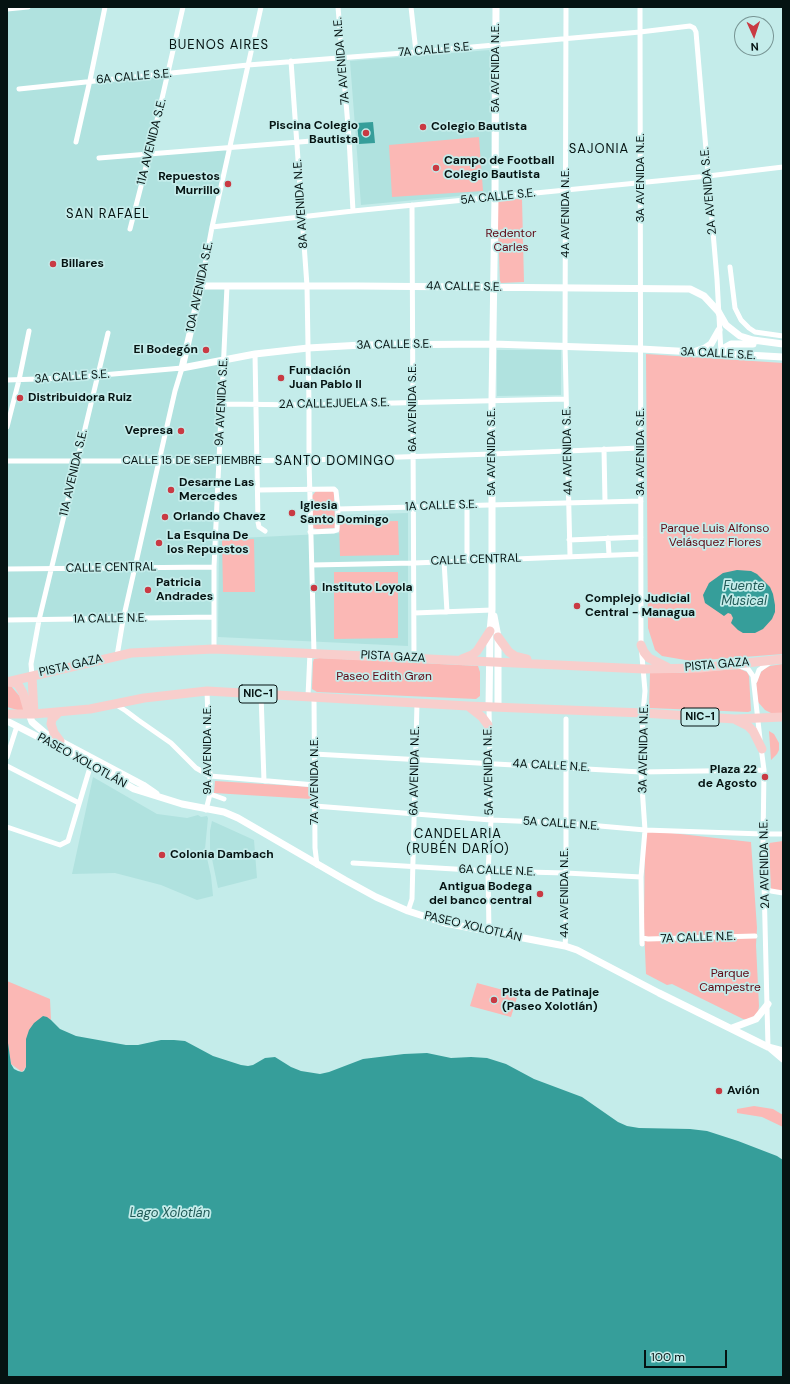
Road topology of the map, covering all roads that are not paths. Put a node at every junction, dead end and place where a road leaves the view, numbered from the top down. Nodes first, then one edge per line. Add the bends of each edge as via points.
1 (28, 7) edge
2 (105, 7) edge
3 (183, 7) edge
4 (261, 7) edge
5 (338, 7) edge
6 (411, 7) edge
7 (496, 7) edge
8 (566, 7) edge
9 (640, 7) edge
10 (9, 8) edge
11 (694, 28) joint
12 (640, 32) junction
13 (566, 38) junction
14 (496, 45) junction
15 (416, 52) junction
16 (342, 57) junction
17 (291, 61) junction
18 (248, 65) junction
19 (168, 74) junction
20 (90, 80) junction
21 (19, 89) dead end
22 (349, 138) junction
23 (76, 142) dead end
24 (296, 143) junction
25 (230, 148) junction
26 (149, 155) junction
27 (99, 158) dead end
28 (783, 168) edge
29 (708, 176) junction
30 (641, 182) junction
31 (566, 190) junction
32 (495, 197) junction
33 (412, 205) junction
34 (353, 211) junction
35 (302, 217) junction
36 (212, 227) junction
37 (130, 229) dead end
38 (730, 267) dead end
39 (201, 286) junction
40 (227, 286) junction
41 (307, 286) junction
42 (413, 286) junction
43 (494, 287) junction
44 (566, 288) junction
45 (640, 289) junction
46 (718, 311) junction
47 (720, 330) junction
48 (29, 331) dead end
49 (108, 333) dead end
50 (783, 336) edge
51 (413, 344) junction
52 (493, 344) junction
53 (783, 344) edge
54 (565, 346) junction
55 (308, 348) junction
56 (640, 349) junction
57 (688, 352) junction
58 (255, 354) junction
59 (721, 354) junction
60 (783, 357) edge
61 (224, 360) junction
62 (182, 368) junction
63 (96, 376) junction
64 (7, 380) edge
65 (19, 380) junction
66 (566, 399) junction
67 (492, 400) junction
68 (413, 402) junction
69 (222, 404) junction
70 (256, 404) junction
71 (309, 404) junction
72 (7, 427) edge
73 (640, 448) junction
74 (604, 449) junction
75 (568, 451) junction
76 (492, 454) junction
77 (414, 456) junction
78 (309, 460) junction
79 (7, 461) edge
80 (77, 461) junction
81 (159, 461) junction
82 (219, 461) junction
83 (257, 461) junction
84 (310, 489) junction
85 (258, 490) junction
86 (641, 501) junction
87 (605, 502) junction
88 (569, 503) junction
89 (492, 505) junction
90 (467, 506) junction
91 (414, 507) junction
92 (338, 509) junction
93 (265, 531) dead end
94 (310, 532) junction
95 (641, 537) junction
96 (608, 538) junction
97 (569, 540) junction
98 (641, 554) junction
99 (608, 555) junction
100 (570, 556) junction
101 (492, 559) junction
102 (467, 560) junction
103 (444, 561) junction
104 (414, 562) junction
105 (312, 565) junction
106 (135, 567) junction
107 (214, 567) junction
108 (51, 568) junction
109 (7, 570) edge
110 (492, 610) junction
111 (447, 612) junction
112 (414, 613) junction
113 (124, 618) junction
114 (214, 618) junction
115 (7, 620) edge
116 (39, 620) junction
117 (490, 631) junction
118 (498, 638) junction
119 (641, 645) junction
120 (214, 649) junction
121 (312, 653) junction
122 (117, 656) junction
123 (414, 658) junction
124 (783, 659) edge
125 (457, 660) junction
126 (773, 660) junction
127 (493, 662) junction
128 (548, 664) junction
129 (734, 664) junction
130 (644, 669) junction
131 (672, 669) junction
132 (32, 676) junction
133 (7, 682) edge
134 (754, 683) junction
135 (208, 690) junction
136 (261, 694) junction
137 (311, 696) junction
138 (417, 703) junction
139 (115, 704) junction
140 (468, 706) junction
141 (493, 707) junction
142 (59, 712) junction
143 (7, 713) edge
144 (31, 714) junction
145 (643, 714) junction
146 (783, 717) edge
147 (566, 719) dead end
148 (735, 719) junction
149 (758, 719) junction
150 (7, 722) edge
151 (488, 725) junction
152 (17, 726) junction
153 (60, 741) junction
154 (762, 749) junction
155 (314, 754) junction
156 (7, 757) edge
157 (416, 759) junction
158 (490, 763) junction
159 (91, 764) junction
160 (7, 766) edge
161 (566, 768) junction
162 (764, 770) junction
163 (642, 772) junction
164 (210, 776) junction
165 (264, 781) junction
166 (315, 785) junction
167 (210, 794) junction
168 (158, 796) junction
169 (224, 799) dead end
170 (80, 803) junction
171 (315, 806) junction
172 (206, 810) junction
173 (415, 813) junction
174 (490, 820) junction
175 (566, 823) junction
176 (7, 827) edge
177 (645, 830) junction
178 (763, 834) junction
179 (783, 834) edge
180 (353, 863) dead end
181 (317, 865) junction
182 (414, 867) junction
183 (488, 871) junction
184 (566, 873) junction
185 (641, 878) junction
186 (765, 890) junction
187 (783, 893) edge
188 (408, 911) junction
189 (489, 932) junction
190 (755, 936) dead end
191 (642, 941) joint
192 (565, 946) junction
193 (768, 1004) junction
194 (732, 1028) junction
195 (768, 1047) junction
196 (783, 1051) edge
197 (783, 1059) edge

1 - 10 street
2 - 20 street
3 - 19 street, 11A AVENIDA S.E.
4 - 18 street, 10A AVENIDA S.E.
5 - 16 street, 7A AVENIDA N.E.
6 - 15 street
7 - 14 street, 5A AVENIDA N.E.
8 - 13 street, 4A AVENIDA N.E.
9 - 12 street, 3A AVENIDA N.E.
11 - 12 street, 7A CALLE S.E. via 690,26
11 - 29 street, 2A AVENIDA S.E.
12 - 13 street, 7A CALLE S.E.
12 - 30 street, 3A AVENIDA N.E.
13 - 14 street, 7A CALLE S.E.
13 - 31 street, 4A AVENIDA N.E.
14 - 15 street, 7A CALLE S.E.
14 - 32 street, 5A AVENIDA N.E.
15 - 16 street, 7A CALLE S.E.
16 - 17 street, 7A CALLE S.E.
16 - 22 street, 7A AVENIDA N.E.
17 - 18 street, 7A CALLE S.E.
17 - 24 street, 8A AVENIDA N.E.
18 - 19 street, 6A CALLE S.E.
18 - 25 street, 10A AVENIDA S.E.
19 - 20 street, 6A CALLE S.E.
19 - 26 street, 11A AVENIDA S.E.
20 - 21 street, 6A CALLE S.E.
20 - 23 street
22 - 24 street
22 - 34 street, 7A AVENIDA N.E.
24 - 25 street
24 - 35 street, 8A AVENIDA N.E.
25 - 26 street
25 - 36 street, 10A AVENIDA S.E.
26 - 27 street
26 - 37 street, 11A AVENIDA S.E.
28 - 29 street, 5A CALLE S.E.
29 - 30 street, 5A CALLE S.E.
29 - 46 street, 2A AVENIDA S.E.
30 - 31 street, 5A CALLE S.E.
30 - 45 street, 3A AVENIDA N.E.
31 - 32 street, 5A CALLE S.E.
31 - 44 street, 4A AVENIDA N.E.
32 - 33 street, 5A CALLE S.E.
32 - 43 street, 5A AVENIDA N.E.
33 - 34 street, 5A CALLE S.E.
33 - 42 street, 6A AVENIDA S.E.
34 - 35 street, 5A CALLE S.E.
35 - 36 street, 5A CALLE S.E.
35 - 41 street, 8A AVENIDA N.E.
36 - 39 street, 10A AVENIDA S.E.
38 - 50 street via 735,308 741,320 755,332
39 - 40 street, 4A CALLE S.E.
39 - 62 street, 10A AVENIDA S.E.
40 - 41 street, 4A CALLE S.E.
40 - 61 street, 9A AVENIDA S.E.
41 - 42 street, 4A CALLE S.E.
41 - 55 street, 8A AVENIDA N.E.
42 - 43 street, 4A CALLE S.E.
42 - 51 street, 6A AVENIDA S.E.
43 - 44 street, 4A CALLE S.E.
43 - 52 street, 5A AVENIDA N.E.
44 - 45 street, 4A CALLE S.E.
44 - 54 street, 4A AVENIDA N.E.
45 - 46 street, 4A CALLE S.E. via 690,289 704,296
45 - 56 street, 3A AVENIDA N.E.
46 - 47 street, 2A AVENIDA S.E.
46 - 53 street, 3A CALLE S.E. via 726,325 740,336
47 - 57 street via 710,345
47 - 59 street, 2A AVENIDA S.E.
48 - 65 street
49 - 63 street, 11A AVENIDA S.E.
51 - 52 street, 3A CALLE S.E.
51 - 55 street, 3A CALLE S.E.
51 - 68 street, 6A AVENIDA S.E.
52 - 54 street, 3A CALLE S.E.
52 - 67 street, 5A AVENIDA S.E.
53 - 59 street via 735,343 726,347
54 - 56 street, 3A CALLE S.E.
54 - 66 street, 4A AVENIDA S.E.
55 - 58 street, 3A CALLE S.E.
55 - 71 street, 8A AVENIDA N.E.
56 - 57 street, 3A CALLE S.E.
56 - 73 street, 3A AVENIDA S.E.
57 - 59 street, 3A CALLE S.E.
58 - 61 street, 3A CALLE S.E.
58 - 70 street
59 - 60 street, 3A CALLE S.E.
61 - 62 street, 3A CALLE S.E.
61 - 69 street, 9A AVENIDA S.E.
62 - 63 street, 3A CALLE S.E.
62 - 81 street, 10A AVENIDA S.E.
63 - 65 street, 3A CALLE S.E.
63 - 80 street, 11A AVENIDA S.E.
64 - 65 street, 3A CALLE S.E.
65 - 72 street
66 - 67 street, 2A CALLEJUELA S.E.
66 - 75 street, 4A AVENIDA S.E.
67 - 68 street, 2A CALLEJUELA S.E.
67 - 76 street, 5A AVENIDA S.E.
68 - 71 street, 2A CALLEJUELA S.E.
68 - 77 street, 6A AVENIDA S.E.
69 - 70 street, 2A CALLEJUELA S.E.
69 - 82 street, 9A AVENIDA S.E.
70 - 71 street, 2A CALLEJUELA S.E.
70 - 83 street
71 - 78 street, 8A AVENIDA N.E.
73 - 74 street, CALLE 15 DE SEPTIEMBRE
73 - 86 street, 3A AVENIDA S.E.
74 - 75 street, CALLE 15 DE SEPTIEMBRE
74 - 87 street
75 - 76 street, CALLE 15 DE SEPTIEMBRE
75 - 88 street, 4A AVENIDA S.E.
76 - 77 street, CALLE 15 DE SEPTIEMBRE
76 - 89 street, 5A AVENIDA S.E.
77 - 78 street, CALLE 15 DE SEPTIEMBRE
77 - 91 street, 6A AVENIDA S.E.
78 - 83 street, CALLE 15 DE SEPTIEMBRE
78 - 84 street, 8A AVENIDA N.E.
79 - 80 street, CALLE 15 DE SEPTIEMBRE
80 - 81 street, CALLE 15 DE SEPTIEMBRE
80 - 108 street, 11A AVENIDA S.E.
81 - 82 street, CALLE 15 DE SEPTIEMBRE
81 - 106 street, 10A AVENIDA S.E.
82 - 83 street, CALLE 15 DE SEPTIEMBRE
82 - 107 street, 9A AVENIDA S.E.
83 - 85 street
84 - 85 street
84 - 92 street via 334,488 338,494
84 - 94 street, 8A AVENIDA N.E.
85 - 93 street via 258,522 259,527
86 - 87 street, 1A CALLE S.E.
86 - 95 street, 3A AVENIDA S.E.
87 - 88 street, 1A CALLE S.E.
88 - 89 street, 1A CALLE S.E.
88 - 97 street, 4A AVENIDA S.E.
89 - 90 street, 1A CALLE S.E.
89 - 101 street, 5A AVENIDA S.E.
90 - 91 street, 1A CALLE S.E.
90 - 102 street
91 - 92 street, 1A CALLE S.E.
91 - 104 street, 6A AVENIDA S.E.
92 - 94 street via 337,530
94 - 105 street, 7A AVENIDA N.E.
95 - 96 street
95 - 98 street, 3A AVENIDA S.E.
96 - 97 street
96 - 99 street
97 - 100 street, 4A AVENIDA S.E.
98 - 99 street, CALLE CENTRAL
98 - 119 street, 3A AVENIDA N.E.
99 - 100 street, CALLE CENTRAL
100 - 101 street, CALLE CENTRAL
101 - 102 street, CALLE CENTRAL
101 - 110 street, 5A AVENIDA N.E.
102 - 103 street, CALLE CENTRAL
103 - 104 street, CALLE CENTRAL
103 - 111 street
104 - 105 street, CALLE CENTRAL
104 - 112 street
105 - 121 street, 7A AVENIDA N.E.
106 - 107 street, CALLE CENTRAL
106 - 108 street, CALLE CENTRAL
106 - 113 street, 10A AVENIDA S.E.
107 - 114 street
108 - 109 street, CALLE CENTRAL
108 - 116 street, 11A AVENIDA S.E.
110 - 111 street
110 - 117 street, 5A AVENIDA N.E.
110 - 118 street, 5A AVENIDA N.E.
111 - 112 street
112 - 123 street
113 - 114 street, 1A CALLE N.E.
113 - 116 street, 1A CALLE N.E.
113 - 122 street, 10A AVENIDA S.E.
114 - 120 street
115 - 116 street, 1A CALLE N.E.
116 - 132 street, 11A AVENIDA S.E. via 31,664
117 - 125 highway via 478,651
117 - 127 street, 5A AVENIDA N.E.
118 - 127 street, 5A AVENIDA N.E.
118 - 128 highway via 512,654
119 - 130 street, 3A AVENIDA N.E.
119 - 131 highway via 649,658
120 - 121 highway, PISTA GAZA
120 - 122 highway, PISTA GAZA via 141,652
121 - 123 highway, PISTA GAZA
121 - 137 street, 7A AVENIDA N.E.
122 - 132 highway, PISTA GAZA
123 - 125 highway, PISTA GAZA
124 - 126 highway, PISTA GAZA
125 - 127 highway, PISTA GAZA
126 - 129 highway, PISTA GAZA
126 - 134 street via 759,670
127 - 128 highway, PISTA GAZA
127 - 141 street, 5A AVENIDA N.E.
128 - 130 highway, PISTA GAZA
129 - 131 highway, PISTA GAZA
129 - 134 street, 2A AVENIDA N.E. via 748,669
130 - 131 highway, PISTA GAZA
130 - 145 street, 3A AVENIDA N.E. via 646,691
132 - 133 highway, PISTA GAZA
132 - 144 highway
133 - 144 highway via 19,686
134 - 149 street, 2A AVENIDA N.E.
135 - 136 highway, NIC-1
135 - 139 highway, NIC-1
135 - 164 street, 9A AVENIDA N.E.
136 - 137 highway, NIC-1
136 - 165 street
137 - 138 highway, NIC-1
137 - 155 street, 7A AVENIDA N.E.
138 - 140 highway, NIC-1
138 - 157 street, 6A AVENIDA N.E.
139 - 142 highway, NIC-1
139 - 164 street via 171,743 196,768
140 - 141 highway, NIC-1
140 - 151 highway
141 - 145 highway, NIC-1
141 - 151 street, 5A AVENIDA N.E.
142 - 144 highway, NIC-1
142 - 153 highway via 51,724
143 - 144 highway, NIC-1
144 - 153 street, PASEO XOLOTLÁN via 32,722 38,728
145 - 148 highway, NIC-1
145 - 163 street, 3A AVENIDA N.E.
146 - 149 highway, NIC-1
147 - 161 street, 4A AVENIDA N.E.
148 - 149 highway, NIC-1
148 - 154 highway via 753,730
149 - 154 street, 2A AVENIDA N.E.
150 - 152 street, PASEO XOLOTLÁN
151 - 158 street, 5A AVENIDA N.E.
152 - 156 street
152 - 159 street, PASEO XOLOTLÁN
153 - 168 street, PASEO XOLOTLÁN via 143,785
154 - 162 street, 2A AVENIDA N.E.
155 - 157 street, 4A CALLE N.E.
155 - 166 street, 7A AVENIDA N.E.
157 - 158 street, 4A CALLE N.E.
157 - 173 street, 6A AVENIDA N.E.
158 - 161 street, 4A CALLE N.E.
158 - 174 street, 5A AVENIDA N.E.
159 - 168 street, PASEO XOLOTLÁN via 134,790
159 - 170 street
160 - 170 street
161 - 163 street, 4A CALLE N.E.
161 - 175 street, 4A AVENIDA N.E.
162 - 163 street, 4A CALLE N.E.
162 - 178 street, 2A AVENIDA N.E.
163 - 177 street, 3A AVENIDA N.E.
164 - 165 street
164 - 167 street, 9A AVENIDA N.E.
165 - 166 street
166 - 171 street, 7A AVENIDA N.E.
167 - 169 street
167 - 172 street, 9A AVENIDA N.E.
168 - 172 street, PASEO XOLOTLÁN
170 - 176 street via 68,841 60,845
171 - 173 street, 5A CALLE N.E.
171 - 181 street, 7A AVENIDA N.E.
172 - 181 street, PASEO XOLOTLÁN via 224,812 238,818
173 - 174 street, 5A CALLE N.E.
173 - 182 street, 6A AVENIDA N.E.
174 - 175 street, 5A CALLE N.E.
174 - 183 street, 5A AVENIDA N.E.
175 - 177 street, 5A CALLE N.E.
175 - 184 street, 4A AVENIDA N.E.
177 - 178 street, 5A CALLE N.E.
177 - 185 street, 3A AVENIDA N.E.
178 - 179 street, 5A CALLE N.E.
178 - 186 street, 2A AVENIDA N.E.
180 - 182 street, 6A CALLE N.E.
181 - 188 street, PASEO XOLOTLÁN
182 - 183 street, 6A CALLE N.E.
182 - 188 street, 6A AVENIDA N.E. via 412,899
183 - 184 street, 6A CALLE N.E.
183 - 189 street, 5A AVENIDA N.E.
184 - 185 street, 6A CALLE N.E.
184 - 192 street, 4A AVENIDA N.E.
185 - 191 street, 3A AVENIDA N.E.
186 - 187 street
186 - 193 street, 2A AVENIDA N.E.
188 - 189 street, PASEO XOLOTLÁN via 445,923
189 - 192 street, PASEO XOLOTLÁN
190 - 191 street, 7A CALLE N.E.
192 - 194 street, PASEO XOLOTLÁN
193 - 194 street via 756,1019
193 - 195 street, 2A AVENIDA N.E.
194 - 195 street, PASEO XOLOTLÁN
195 - 196 street, PASEO XOLOTLÁN
195 - 197 street, PASEO XOLOTLÁN

